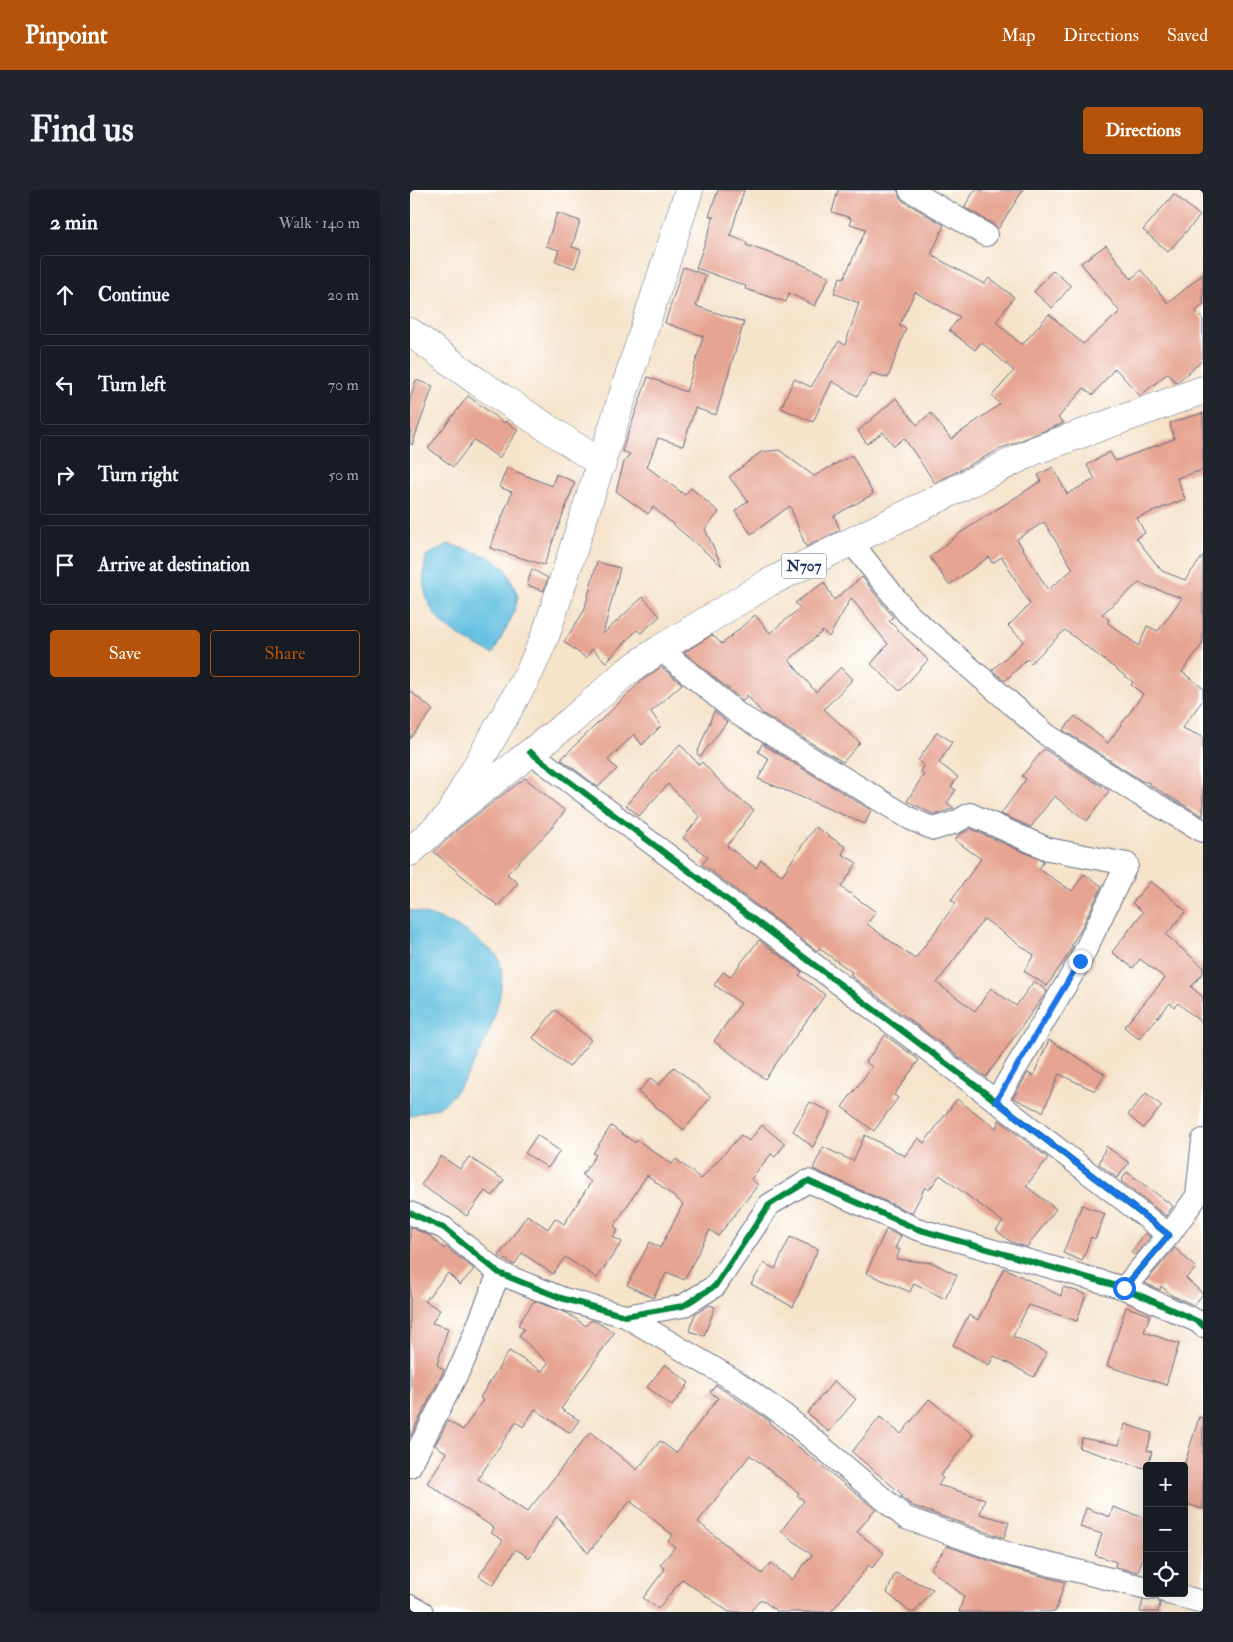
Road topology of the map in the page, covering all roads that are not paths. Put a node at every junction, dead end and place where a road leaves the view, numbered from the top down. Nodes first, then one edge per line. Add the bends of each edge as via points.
1 (689, 190) edge
2 (910, 190) edge
3 (986, 235) dead end
4 (410, 332) edge
5 (1203, 390) edge
6 (602, 464) junction
7 (852, 543) junction
8 (660, 649) junction
9 (530, 752) junction
10 (448, 816) junction
11 (1203, 831) edge
12 (410, 852) edge
13 (996, 1101) junction
14 (1203, 1140) edge
15 (410, 1212) edge
16 (1169, 1235) junction
17 (499, 1273) junction
18 (1124, 1288) junction
19 (624, 1316) junction
20 (1203, 1326) edge
21 (410, 1466) edge
22 (1143, 1587) edge
23 (1184, 1597) edge
24 (1203, 1602) edge
25 (410, 1606) edge
26 (422, 1612) edge

1 - 6 main road
2 - 3 street
4 - 6 main road via 478,382
5 - 7 main road, N707 via 1036,450
6 - 10 main road via 546,634 530,671
7 - 8 main road, N707 via 768,583
7 - 11 street via 907,613 1047,734 1140,795
8 - 9 main road, N707 via 625,673
8 - 13 street via 738,714 911,819 934,829 970,814 1048,849 1127,864 1080,961
9 - 10 main road, N707
9 - 13 street
10 - 12 main road, N707
13 - 16 street
14 - 16 street via 1197,1196
15 - 17 street via 444,1228
16 - 18 street
17 - 19 street via 561,1298
17 - 21 street via 464,1360
18 - 19 street via 917,1229 808,1181 768,1205 715,1286 683,1306
18 - 20 street
19 - 22 street via 734,1380 784,1415 906,1518 1015,1556
23 - 24 street
25 - 26 street

